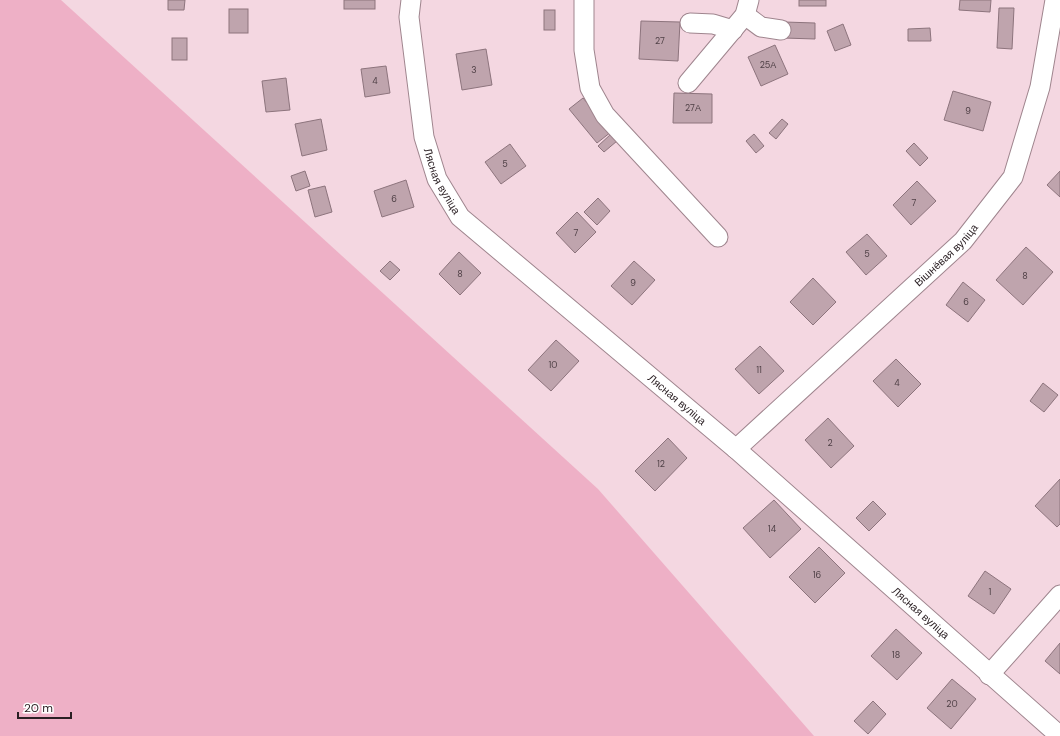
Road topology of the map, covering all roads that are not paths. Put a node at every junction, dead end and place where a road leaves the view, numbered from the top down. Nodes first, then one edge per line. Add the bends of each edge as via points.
1 (411, 0) edge
2 (584, 0) edge
3 (1055, 0) edge
4 (747, 7) edge
5 (690, 23) dead end
6 (733, 30) junction
7 (781, 30) dead end
8 (688, 83) dead end
9 (718, 237) dead end
10 (736, 449) junction
11 (1060, 595) edge
12 (989, 676) junction
13 (1060, 736) edge

1 - 10 street, Лясная вуліца via 410,17 424,137 437,179 460,217
2 - 9 street via 584,50 590,88 605,115
3 - 10 street, Вішнёвая вуліца via 1040,87 1013,177 963,241
4 - 6 street
4 - 7 street via 761,28
5 - 6 street via 719,25
6 - 8 street
10 - 12 street, Лясная вуліца
11 - 12 street
12 - 13 street, Лясная вуліца

